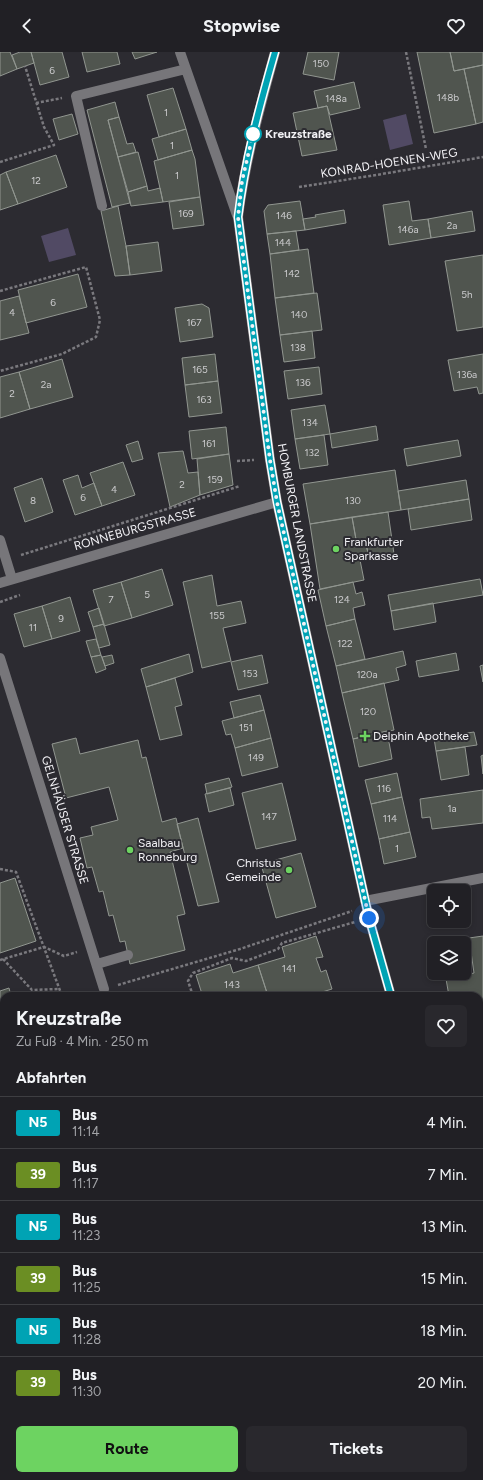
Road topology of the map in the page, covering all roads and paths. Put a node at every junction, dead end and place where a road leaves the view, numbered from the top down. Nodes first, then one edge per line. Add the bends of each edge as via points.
1 (180, 52) edge
2 (274, 52) edge
3 (406, 52) edge
4 (25, 66) dead end
5 (186, 69) junction
6 (76, 96) junction
7 (36, 103) junction
8 (426, 149) dead end
9 (483, 157) edge
10 (0, 162) edge
11 (299, 187) dead end
12 (102, 206) dead end
13 (238, 217) junction
14 (0, 291) edge
15 (0, 371) edge
16 (256, 460) dead end
17 (237, 461) dead end
18 (240, 486) dead end
19 (277, 502) junction
20 (0, 540) edge
21 (6, 559) junction
22 (12, 579) junction
23 (0, 583) edge
24 (0, 658) edge
25 (0, 869) edge
26 (483, 878) edge
27 (366, 904) junction
28 (369, 918) junction
29 (44, 947) junction
30 (91, 947) junction
31 (128, 955) dead end
32 (2, 960) edge
33 (96, 964) junction
34 (59, 989) junction
35 (104, 989) joint
36 (60, 992) edge
37 (192, 992) edge
38 (390, 992) edge

1 - 5 street
2 - 13 street, HOMBURGER LANDSTRASSE via 242,181
3 - 8 path
4 - 7 path
5 - 6 street
5 - 13 street
6 - 7 path
6 - 12 street
7 - 10 path via 44,127 54,145
9 - 11 path, KONRAD-HOENEN-WEG
13 - 19 street, HOMBURGER LANDSTRASSE
14 - 15 path via 86,267 100,320 96,337 83,344 62,354
16 - 17 path
18 - 21 path
19 - 22 street, RONNEBURGSTRASSE
19 - 27 street, HOMBURGER LANDSTRASSE
20 - 21 street
21 - 22 street
22 - 23 street, RONNEBURGSTRASSE
24 - 30 street, GELNHÄUSER STRASSE
25 - 29 path via 16,872
26 - 27 street
27 - 28 street, HOMBURGER LANDSTRASSE
27 - 35 path via 240,949
28 - 37 path via 282,943 278,950 246,962 232,958 193,973 188,981
28 - 38 street, HOMBURGER LANDSTRASSE
29 - 30 path via 64,956
29 - 32 path
29 - 34 path
30 - 33 street, GELNHÄUSER STRASSE
31 - 33 street
32 - 34 path via 32,990
33 - 35 street, GELNHÄUSER STRASSE
34 - 36 path

